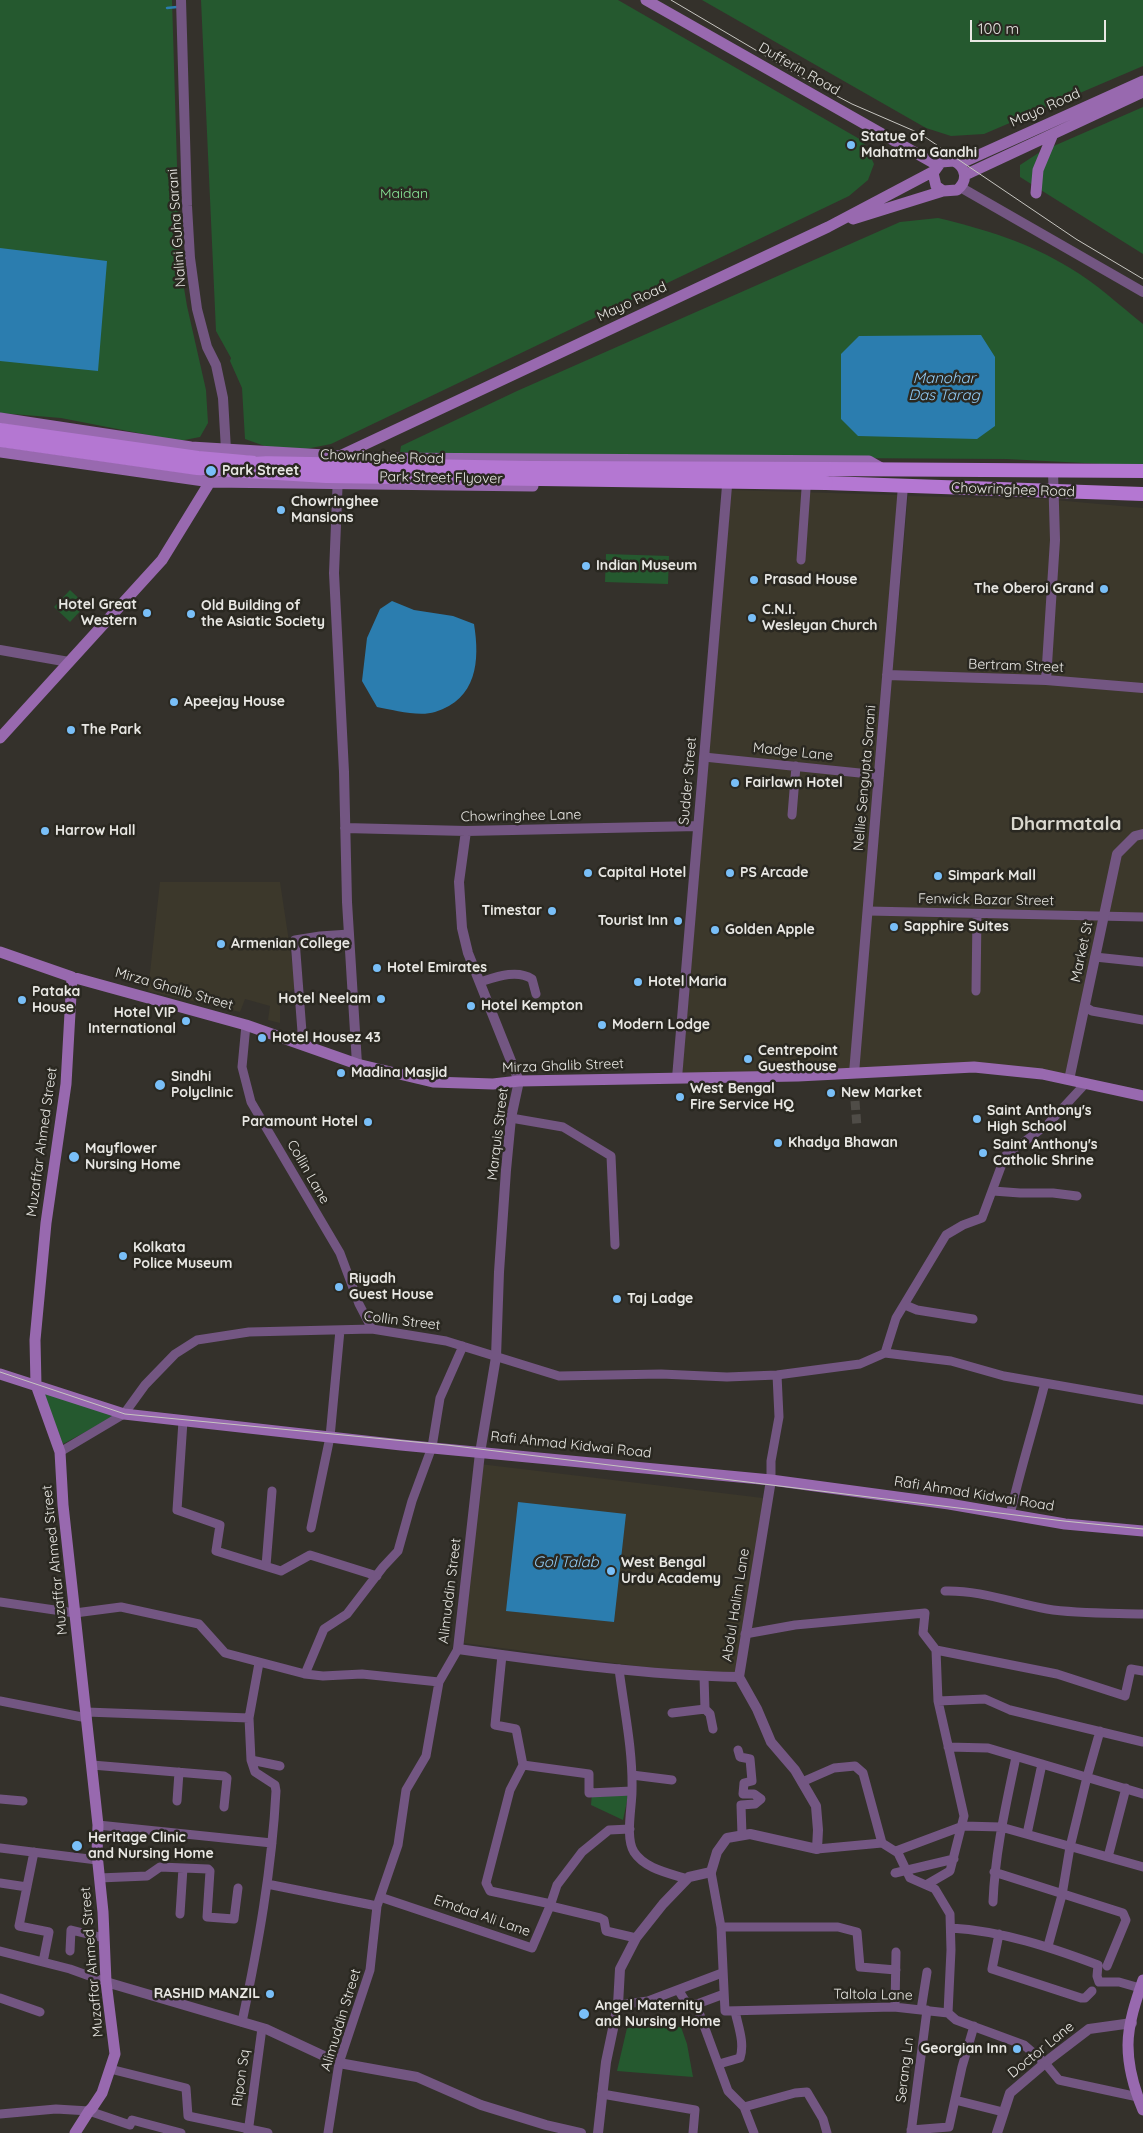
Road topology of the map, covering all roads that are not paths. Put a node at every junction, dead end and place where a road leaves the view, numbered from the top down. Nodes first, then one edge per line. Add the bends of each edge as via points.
1 (181, 0) edge
2 (646, 0) edge
3 (1143, 81) edge
4 (1143, 92) edge
5 (1052, 134) junction
6 (959, 164) junction
7 (936, 168) junction
8 (965, 175) junction
9 (960, 188) junction
10 (943, 191) junction
11 (1036, 193) dead end
12 (828, 227) junction
13 (1143, 292) edge
14 (0, 418) edge
15 (0, 430) edge
16 (0, 440) edge
17 (226, 450) junction
18 (0, 452) edge
19 (340, 456) junction
20 (883, 469) junction
21 (1053, 471) junction
22 (1143, 471) edge
23 (825, 476) junction
24 (211, 482) junction
25 (336, 485) junction
26 (884, 485) junction
27 (727, 486) junction
28 (904, 486) junction
29 (806, 489) junction
30 (1055, 493) junction
31 (1143, 494) edge
32 (801, 560) dead end
33 (0, 650) edge
34 (69, 662) junction
35 (887, 675) junction
36 (1046, 680) junction
37 (1143, 688) edge
38 (0, 738) edge
39 (704, 757) junction
40 (796, 766) junction
41 (879, 775) junction
42 (792, 814) dead end
43 (698, 826) junction
44 (345, 828) junction
45 (466, 831) junction
46 (1139, 835) edge
47 (868, 911) junction
48 (978, 914) junction
49 (1104, 916) junction
50 (1143, 917) edge
51 (349, 934) junction
52 (0, 952) edge
53 (1095, 957) junction
54 (1143, 962) edge
55 (72, 977) junction
56 (480, 982) junction
57 (976, 992) dead end
58 (536, 994) dead end
59 (1084, 1007) junction
60 (1143, 1020) edge
61 (246, 1025) junction
62 (303, 1045) junction
63 (358, 1064) junction
64 (854, 1073) junction
65 (677, 1078) junction
66 (1069, 1080) junction
67 (519, 1081) junction
68 (1085, 1084) junction
69 (1143, 1096) edge
70 (511, 1118) junction
71 (993, 1191) junction
72 (1077, 1196) dead end
73 (615, 1245) dead end
74 (905, 1305) junction
75 (973, 1319) dead end
76 (372, 1329) junction
77 (340, 1330) junction
78 (462, 1346) junction
79 (885, 1353) junction
80 (496, 1356) junction
81 (0, 1374) edge
82 (777, 1375) junction
83 (1045, 1383) junction
84 (36, 1385) junction
85 (1143, 1400) edge
86 (124, 1414) junction
87 (183, 1421) junction
88 (330, 1437) junction
89 (432, 1447) junction
90 (481, 1451) junction
91 (60, 1452) junction
92 (771, 1480) junction
93 (272, 1491) dead end
94 (1010, 1515) junction
95 (311, 1528) dead end
96 (1143, 1531) edge
97 (266, 1566) junction
98 (377, 1576) junction
99 (945, 1592) dead end
100 (0, 1602) edge
101 (75, 1613) junction
102 (1143, 1614) edge
103 (744, 1634) junction
104 (458, 1649) junction
105 (936, 1650) junction
106 (502, 1655) junction
107 (259, 1663) junction
108 (619, 1669) junction
109 (1143, 1671) edge
110 (305, 1674) junction
111 (704, 1676) junction
112 (739, 1677) junction
113 (439, 1682) junction
114 (0, 1701) edge
115 (938, 1701) junction
116 (705, 1709) junction
117 (672, 1713) dead end
118 (87, 1715) junction
119 (249, 1718) junction
120 (713, 1729) dead end
121 (1100, 1731) junction
122 (1143, 1742) edge
123 (948, 1747) junction
124 (738, 1750) dead end
125 (1016, 1757) junction
126 (251, 1760) junction
127 (1042, 1764) junction
128 (92, 1765) junction
129 (523, 1765) junction
130 (280, 1766) dead end
131 (179, 1772) junction
132 (632, 1775) junction
133 (1087, 1777) junction
134 (672, 1780) dead end
135 (802, 1782) junction
136 (1126, 1788) junction
137 (632, 1791) junction
138 (1143, 1794) edge
139 (0, 1799) edge
140 (24, 1801) dead end
141 (176, 1802) dead end
142 (224, 1806) dead end
143 (98, 1825) junction
144 (963, 1826) junction
145 (1001, 1827) junction
146 (630, 1829) junction
147 (1027, 1834) junction
148 (742, 1835) junction
149 (272, 1843) junction
150 (882, 1843) junction
151 (1070, 1847) junction
152 (0, 1848) edge
153 (817, 1849) junction
154 (34, 1852) junction
155 (896, 1852) junction
156 (1108, 1857) junction
157 (954, 1859) junction
158 (97, 1860) junction
159 (1143, 1867) edge
160 (183, 1868) junction
161 (907, 1871) junction
162 (711, 1872) junction
163 (994, 1872) junction
164 (895, 1873) dead end
165 (99, 1878) junction
166 (687, 1879) junction
167 (0, 1883) edge
168 (267, 1884) junction
169 (926, 1885) junction
170 (27, 1887) junction
171 (238, 1888) dead end
172 (1062, 1895) junction
173 (378, 1901) junction
174 (993, 1902) dead end
175 (550, 1905) junction
176 (180, 1914) dead end
177 (721, 1927) junction
178 (951, 1928) junction
179 (999, 1934) junction
180 (104, 1938) junction
181 (636, 1938) junction
182 (1048, 1946) junction
183 (0, 1951) edge
184 (70, 1951) dead end
185 (896, 1952) dead end
186 (42, 1962) junction
187 (1107, 1966) dead end
188 (896, 1970) junction
189 (927, 1972) dead end
190 (722, 1973) junction
191 (106, 1982) junction
192 (1142, 1984) edge
193 (679, 1990) junction
194 (1092, 1991) dead end
195 (724, 1994) junction
196 (0, 1998) edge
197 (696, 2004) junction
198 (618, 2005) junction
199 (895, 2007) junction
200 (924, 2010) junction
201 (735, 2011) junction
202 (40, 2012) dead end
203 (948, 2013) junction
204 (242, 2022) junction
205 (1132, 2023) junction
206 (974, 2026) junction
207 (262, 2028) junction
208 (340, 2063) junction
209 (719, 2064) junction
210 (1045, 2064) junction
211 (110, 2069) junction
212 (602, 2094) junction
213 (1140, 2097) edge
214 (955, 2100) junction
215 (744, 2107) junction
216 (1143, 2110) edge
217 (88, 2111) junction
218 (1003, 2112) junction
219 (0, 2114) edge
220 (231, 2129) edge
221 (248, 2131) edge
222 (911, 2132) edge
223 (75, 2133) edge
224 (181, 2133) edge
225 (268, 2133) edge
226 (328, 2133) edge
227 (581, 2133) edge
228 (598, 2133) edge
229 (693, 2133) edge
230 (754, 2133) edge
231 (827, 2133) edge
232 (997, 2133) edge

1 - 17 street, Nalini Guha Sarani via 190,258 197,309 216,365 223,398
2 - 7 main road, Dufferin Road
3 - 6 main road, Mayo Road
4 - 5 main road, Mayo Road
5 - 8 main road, Mayo Road
5 - 11 main road via 1038,170
6 - 7 main road via 950,160
6 - 8 main road
7 - 10 main road via 934,182
7 - 12 main road, Mayo Road
8 - 9 main road
9 - 10 main road via 952,192
9 - 13 street
10 - 12 main road
12 - 19 main road, Mayo Road
14 - 17 main road, Chowringhee Road
15 - 23 main road, Park Street Flyover, bridge via 255,463
16 - 23 main road, Park Street Flyover, bridge via 254,473 345,476
17 - 19 main road, Chowringhee Road
17 - 24 main road
18 - 24 main road, Chowringhee Road
19 - 20 main road, Chowringhee Road via 868,461
19 - 25 street
20 - 21 main road, Chowringhee Road
20 - 23 main road, Park Street Flyover
21 - 22 main road, Chowringhee Road
21 - 30 street
23 - 26 main road, Park Street Flyover
24 - 25 main road, Chowringhee Road
24 - 34 main road via 162,560
25 - 27 main road, Chowringhee Road
25 - 44 street via 334,573
26 - 28 main road, Chowringhee Road
26 - 29 main road, Chowringhee Road via 870,490
27 - 29 main road, Chowringhee Road
27 - 39 street, Sudder Street
28 - 30 main road, Chowringhee Road
28 - 35 street, Nellie Sengupta Sarani
29 - 32 street
30 - 31 main road, Chowringhee Road
30 - 36 street
33 - 34 street
34 - 38 main road
35 - 36 street, Bertram Street
35 - 41 street, Nellie Sengupta Sarani
36 - 37 street, Bertram Street
39 - 40 street, Madge Lane
39 - 43 street, Sudder Street
40 - 41 street, Madge Lane
40 - 42 street
41 - 47 street, Nellie Sengupta Sarani
43 - 45 street, Chowringhee Lane
43 - 65 street, Sudder Street
44 - 45 street, Chowringhee Lane
44 - 51 street
45 - 56 street, Marquis Street via 459,903 468,952
46 - 49 street, Market St via 1117,854
47 - 48 street, Fenwick Bazar Street
47 - 64 street, Nellie Sengupta Sarani
48 - 49 street, Fenwick Bazar Street
48 - 57 street
49 - 50 street, Fenwick Bazar Street
49 - 53 street, Market St
51 - 62 street via 295,940
51 - 63 street
52 - 55 main road, Mirza Ghalib Street
53 - 54 street
53 - 59 street, Market St
55 - 61 main road, Mirza Ghalib Street
55 - 84 main road, Muzaffar Ahmed Street via 66,1084 46,1222 36,1340
56 - 58 street via 524,974 532,979
56 - 67 street, Marquis Street
59 - 60 street
59 - 66 street, Market St
61 - 62 main road, Mirza Ghalib Street
61 - 76 street, Collin Lane via 242,1067 251,1102 340,1253
62 - 63 main road, Mirza Ghalib Street
63 - 67 main road, Mirza Ghalib Street via 433,1082 493,1084
64 - 65 main road, Mirza Ghalib Street
64 - 66 main road, Mirza Ghalib Street via 974,1068 1042,1074
65 - 67 main road, Mirza Ghalib Street
66 - 68 main road, Mirza Ghalib Street
67 - 70 street, Marquis Street
68 - 69 main road, Mirza Ghalib Street
68 - 71 street via 1048,1124 1005,1156
70 - 73 street via 563,1127 611,1156
70 - 80 street, Marquis Street
71 - 72 street
71 - 74 street via 982,1218 946,1235
74 - 75 street
74 - 79 street via 896,1318
76 - 77 street, Collin Street
76 - 78 street, Collin Street via 446,1340
77 - 86 street, Collin Street via 249,1332 197,1340 175,1354
77 - 88 street
78 - 80 street, Collin Street
78 - 89 street via 440,1398
79 - 82 street, Collin Street via 860,1364
79 - 83 street via 951,1361 1004,1376
80 - 82 street, Collin Street via 560,1376 661,1374 727,1378
80 - 90 street, Marquis Street
81 - 84 main road, Rafi Ahmad Kidwai Road
82 - 92 street via 779,1417
83 - 85 street
83 - 94 street
84 - 86 main road, Rafi Ahmad Kidwai Road
84 - 91 main road, Muzaffar Ahmed Street
86 - 87 main road, Rafi Ahmad Kidwai Road
86 - 91 street, Collin Street
87 - 88 main road, Rafi Ahmad Kidwai Road
87 - 97 street via 177,1510 220,1524 216,1551
88 - 89 main road, Rafi Ahmad Kidwai Road
88 - 95 street
89 - 90 main road, Rafi Ahmad Kidwai Road
89 - 98 street via 398,1551
90 - 92 main road, Rafi Ahmad Kidwai Road
90 - 104 street, Alimuddin Street
91 - 101 main road, Muzaffar Ahmed Street
92 - 94 main road, Rafi Ahmad Kidwai Road
92 - 103 street, Abdul Halim Lane
93 - 97 street
94 - 96 main road, Rafi Ahmad Kidwai Road
97 - 98 street via 280,1570 310,1555
98 - 110 street via 347,1614 324,1630
99 - 102 street via 963,1591 1059,1611
100 - 101 street
101 - 107 street via 121,1607 199,1624 225,1653
101 - 118 main road, Muzaffar Ahmed Street
103 - 105 street via 795,1625 925,1614 924,1633
103 - 112 street, Abdul Halim Lane
104 - 106 street
104 - 113 street, Alimuddin Street
105 - 109 street via 1057,1674 1125,1696 1131,1669
105 - 115 street
106 - 108 street
106 - 129 street via 495,1725 516,1729
107 - 110 street
107 - 119 street
108 - 111 street
108 - 132 street
110 - 113 street via 362,1674
111 - 112 street
111 - 116 street
112 - 135 street, Abdul Halim Lane via 772,1742
113 - 173 street, Alimuddin Street via 426,1756 406,1790 398,1845
114 - 118 street
115 - 121 street via 985,1699 1010,1710
115 - 123 street
116 - 117 street
116 - 120 street via 710,1714
118 - 119 street
118 - 128 main road, Muzaffar Ahmed Street
119 - 126 street
121 - 122 street
121 - 133 street
123 - 125 street via 988,1748
123 - 144 street via 964,1816
124 - 148 street via 740,1757 750,1759 752,1781 744,1783 743,1794 754,1794 761,1799 755,1804 741,1805
125 - 127 street
125 - 145 street
126 - 130 street
126 - 149 street via 255,1772 275,1785
127 - 133 street
127 - 147 street
128 - 131 street
128 - 143 main road, Muzaffar Ahmed Street
129 - 137 street via 589,1774 590,1793
129 - 175 street via 510,1790 486,1883 490,1891
131 - 141 street
131 - 142 street via 225,1776
132 - 134 street
132 - 137 street
133 - 136 street
133 - 151 street
135 - 150 street via 834,1768 855,1766 863,1773
135 - 153 street, Abdul Halim Lane via 816,1806
136 - 138 street
136 - 156 street
137 - 146 street
139 - 140 street
143 - 149 street
143 - 158 main road, Muzaffar Ahmed Street
144 - 145 street
144 - 155 street
144 - 157 street
145 - 147 street
145 - 163 street
146 - 166 street via 633,1851 647,1866
146 - 175 street, Emdad Ali Lane via 609,1830 582,1852 557,1886
147 - 151 street
148 - 153 street
148 - 162 street via 727,1838 717,1852
149 - 168 street
150 - 153 street
150 - 155 street
151 - 156 street
151 - 172 street
152 - 154 street
154 - 158 street
154 - 170 street
155 - 161 street
156 - 159 street
157 - 161 street
157 - 169 street via 950,1871
158 - 165 main road, Muzaffar Ahmed Street
160 - 165 street via 158,1867 147,1876
160 - 171 street via 210,1871 207,1917 234,1919
160 - 176 street
161 - 164 street
161 - 169 street via 910,1878
162 - 166 street
162 - 177 street
163 - 172 street
163 - 174 street
165 - 180 main road, Muzaffar Ahmed Street
166 - 181 street
167 - 170 street
168 - 173 street
168 - 204 street
169 - 178 street via 935,1889 950,1914
170 - 186 street via 19,1926 49,1932
172 - 182 street
172 - 187 street via 1123,1913 1126,1920
173 - 175 street, Emdad Ali Lane via 532,1948
173 - 208 street, Alimuddin Street via 370,1970
175 - 181 street via 600,1918 604,1920 606,1931
177 - 188 street via 838,1927 857,1932 860,1967
177 - 190 street
178 - 179 street
178 - 203 street
179 - 182 street
179 - 194 street via 992,1969 1081,1998
180 - 184 street via 71,1930
180 - 191 main road, Muzaffar Ahmed Street
181 - 198 street via 620,1969
182 - 192 street via 1098,1964 1100,1982
183 - 186 street
185 - 188 street
186 - 191 street
188 - 199 street
189 - 200 street, Serang Ln
190 - 193 street
190 - 195 street
191 - 204 street
191 - 211 main road, Muzaffar Ahmed Street via 116,2054
192 - 205 main road
193 - 197 street via 689,2007
193 - 198 street via 642,2003
195 - 197 street
195 - 201 street via 724,2011
196 - 202 street
197 - 209 street
198 - 212 street
199 - 200 street, Taltola Lane
199 - 201 street, Taltola Lane
200 - 203 street, Taltola Lane
200 - 222 street, Serang Ln
201 - 209 street via 742,2052 740,2058
203 - 206 street, Taltola Lane via 956,2020
204 - 207 street
205 - 210 street, Doctor Lane via 1089,2029
205 - 213 main road via 1128,2045
206 - 210 street, Taltola Lane via 1024,2045
206 - 214 street
207 - 208 street
207 - 221 street, Ripon Sq
208 - 226 street, Alimuddin Street
208 - 227 street via 417,2077 481,2105
209 - 215 street via 728,2091
210 - 213 street, Taltola Lane via 1059,2080
210 - 218 street, Doctor Lane via 1010,2093
211 - 217 main road, Muzaffar Ahmed Street via 102,2093
211 - 220 street via 186,2088 188,2116
212 - 228 street
212 - 229 street via 695,2110
213 - 216 main road
214 - 218 street
214 - 222 street via 949,2127
215 - 230 street
215 - 231 street via 807,2092 823,2119
217 - 219 street via 56,2109
217 - 223 main road, Muzaffar Ahmed Street
217 - 224 street via 130,2125 132,2120
218 - 232 street, Doctor Lane
220 - 221 street
221 - 225 street

